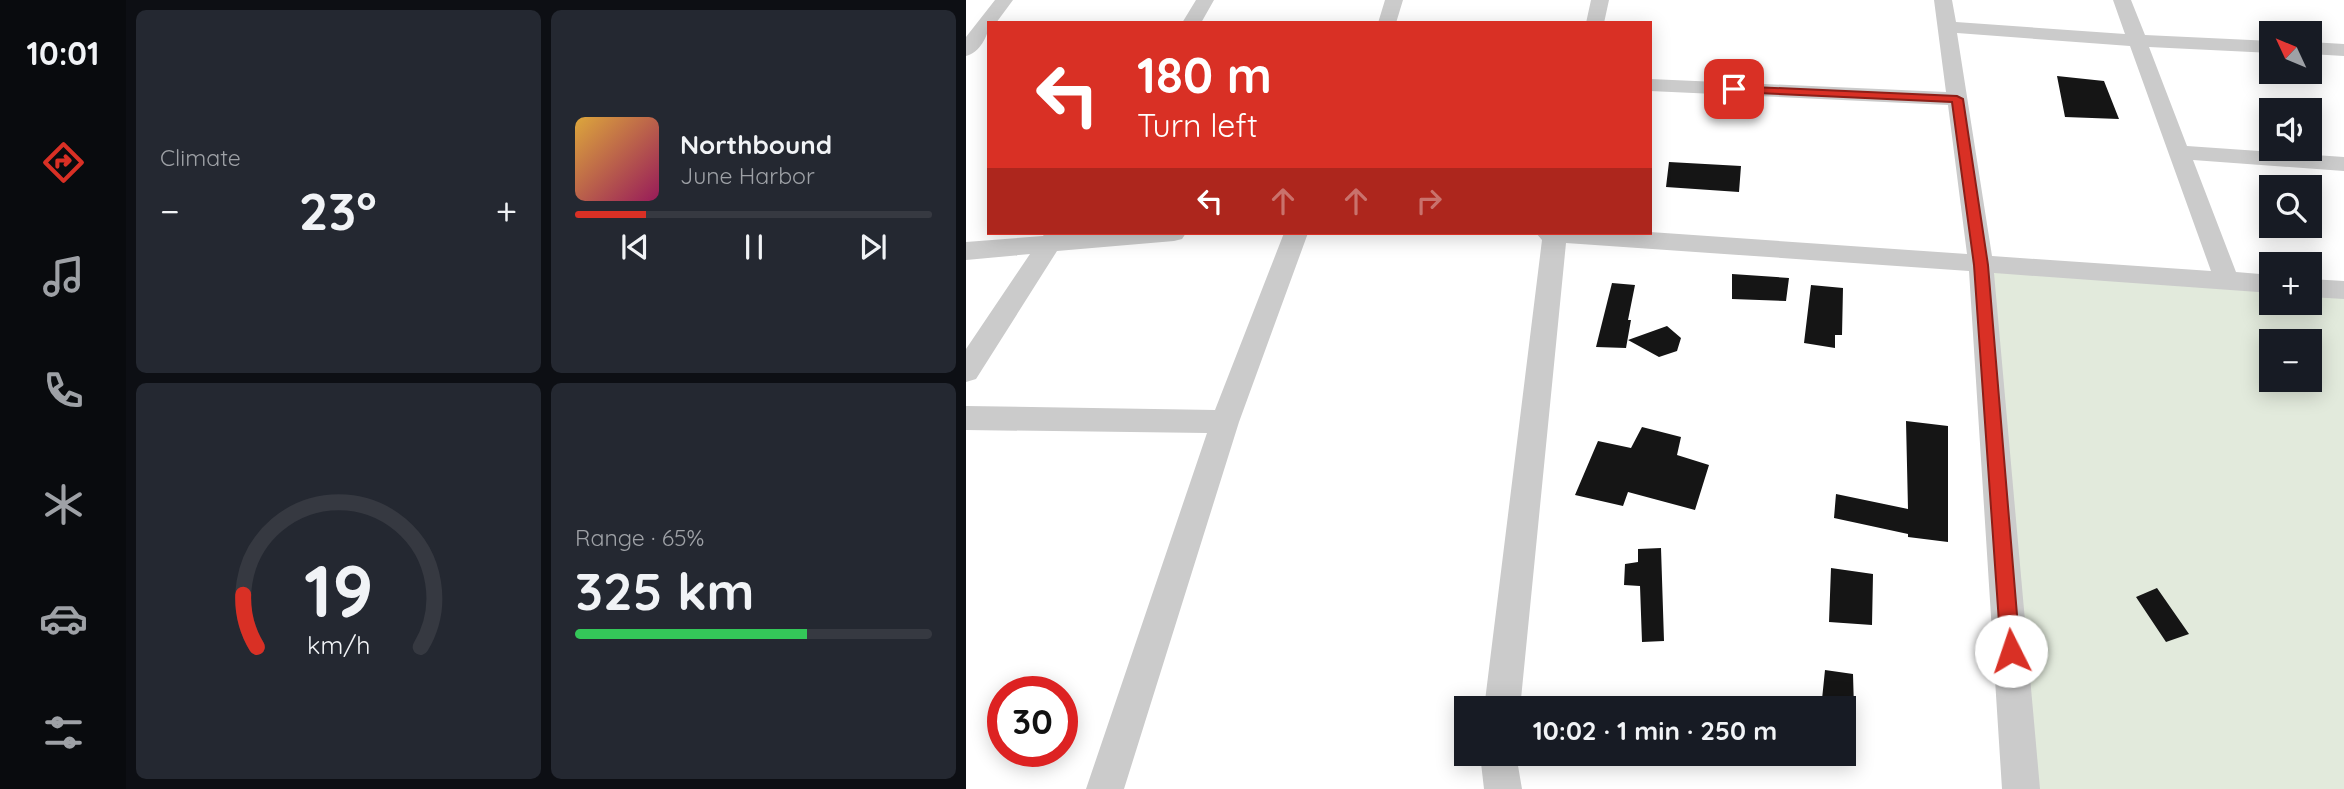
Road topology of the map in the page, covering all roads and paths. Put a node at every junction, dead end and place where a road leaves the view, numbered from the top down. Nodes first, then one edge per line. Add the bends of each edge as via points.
1 (1004, 0) edge
2 (1205, 0) edge
3 (1394, 0) edge
4 (1600, 0) edge
5 (2122, 0) edge
6 (1946, 13) edge
7 (988, 21) edge
8 (1192, 21) edge
9 (1388, 21) edge
10 (1595, 21) edge
11 (987, 22) edge
12 (2139, 41) junction
13 (2259, 46) edge
14 (2322, 49) edge
15 (966, 50) edge
16 (2344, 50) edge
17 (987, 58) edge
18 (966, 59) edge
19 (1652, 85) edge
20 (1957, 99) junction
21 (2181, 152) junction
22 (2344, 164) edge
23 (1134, 235) edge
24 (1295, 235) edge
25 (1555, 235) edge
26 (1582, 235) edge
27 (1054, 239) edge
28 (966, 251) edge
29 (1981, 265) junction
30 (2227, 281) junction
31 (2259, 283) edge
32 (2322, 289) edge
33 (2344, 290) edge
34 (966, 371) edge
35 (966, 418) edge
36 (1225, 422) junction
37 (1503, 696) edge
38 (1500, 766) edge
39 (1105, 789) edge
40 (1503, 789) edge
41 (2021, 789) edge

1 - 7 street
2 - 8 street
3 - 9 street
4 - 10 street
5 - 12 street
6 - 12 street
6 - 20 street
11 - 15 street
12 - 13 street
12 - 21 street
14 - 16 street
17 - 18 street
19 - 20 street
20 - 29 street
21 - 22 street
21 - 30 street
23 - 27 street
24 - 36 street
25 - 37 street
26 - 29 street
27 - 28 street
27 - 34 street
29 - 30 street
29 - 41 street
30 - 31 street
32 - 33 street
35 - 36 street
36 - 39 street
38 - 40 street

